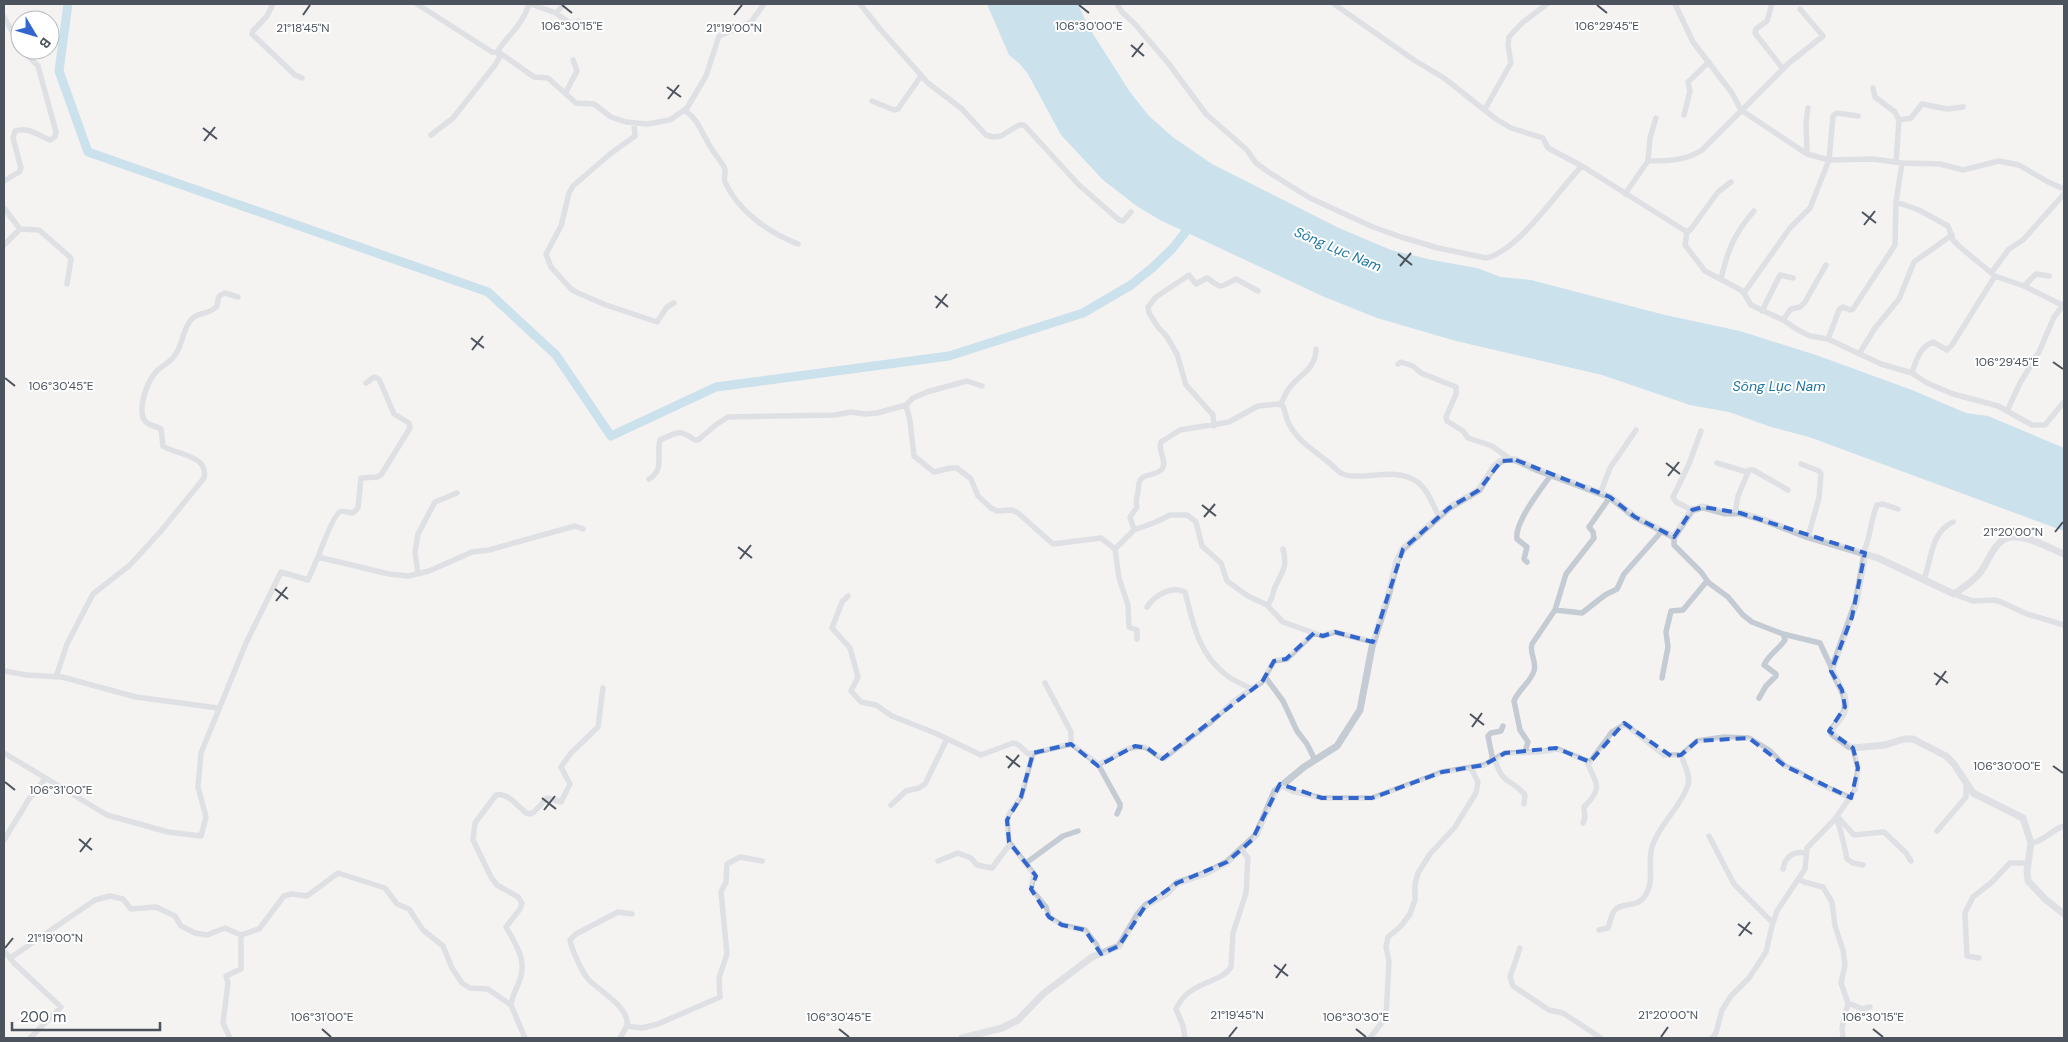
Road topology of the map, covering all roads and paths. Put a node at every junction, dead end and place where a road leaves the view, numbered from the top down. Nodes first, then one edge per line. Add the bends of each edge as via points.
1 (273, 4) edge
2 (417, 4) edge
3 (530, 4) edge
4 (564, 4) edge
5 (764, 4) edge
6 (860, 4) edge
7 (1117, 4) edge
8 (1334, 4) edge
9 (1548, 4) edge
10 (1675, 4) edge
11 (1772, 4) edge
12 (1800, 9) dead end
13 (556, 13) junction
14 (588, 26) dead end
15 (500, 53) junction
16 (32, 60) edge
17 (573, 60) dead end
18 (1710, 62) junction
19 (1783, 69) junction
20 (921, 76) junction
21 (302, 78) dead end
22 (1873, 88) dead end
23 (566, 92) junction
24 (872, 101) dead end
25 (1963, 107) dead end
26 (1808, 108) dead end
27 (1484, 109) junction
28 (684, 110) junction
29 (1742, 110) junction
30 (1684, 115) dead end
31 (1858, 116) dead end
32 (1656, 118) dead end
33 (1899, 120) junction
34 (634, 124) junction
35 (431, 134) dead end
36 (1806, 154) junction
37 (1829, 160) junction
38 (1648, 162) junction
39 (1899, 163) junction
40 (1582, 166) junction
41 (4, 181) edge
42 (1730, 182) dead end
43 (2064, 188) edge
44 (1624, 194) junction
45 (2064, 194) edge
46 (1896, 202) junction
47 (4, 208) edge
48 (1754, 211) dead end
49 (1131, 212) dead end
50 (20, 229) junction
51 (1687, 232) junction
52 (1952, 235) junction
53 (798, 244) dead end
54 (4, 245) edge
55 (1826, 265) dead end
56 (1993, 275) junction
57 (2049, 276) dead end
58 (1793, 278) dead end
59 (1722, 279) junction
60 (67, 284) dead end
61 (2024, 286) junction
62 (1258, 291) dead end
63 (1744, 293) junction
64 (238, 297) dead end
65 (674, 303) dead end
66 (2063, 304) edge
67 (1762, 310) junction
68 (1783, 320) junction
69 (1828, 339) junction
70 (1316, 349) dead end
71 (1859, 354) junction
72 (1398, 364) dead end
73 (1912, 373) junction
74 (366, 382) dead end
75 (982, 386) dead end
76 (2064, 402) edge
77 (1281, 404) junction
78 (906, 405) junction
79 (2008, 411) junction
80 (1214, 426) junction
81 (1636, 430) dead end
82 (1701, 430) dead end
83 (1510, 459) junction
84 (1717, 463) dead end
85 (1801, 464) dead end
86 (1747, 472) junction
87 (1551, 475) junction
88 (649, 479) dead end
89 (1788, 490) dead end
90 (456, 493) dead end
91 (1600, 494) junction
92 (1610, 497) junction
93 (1898, 509) dead end
94 (1692, 510) junction
95 (1735, 513) junction
96 (1439, 516) junction
97 (1953, 522) dead end
98 (582, 529) dead end
99 (1134, 530) junction
100 (1662, 531) junction
101 (1674, 537) junction
102 (1808, 537) junction
103 (1115, 548) junction
104 (1283, 549) dead end
105 (1864, 553) junction
106 (2064, 554) edge
107 (318, 557) junction
108 (1527, 562) dead end
109 (418, 574) junction
110 (1924, 579) junction
111 (1706, 581) junction
112 (1954, 594) junction
113 (848, 596) dead end
114 (1267, 605) junction
115 (1146, 607) dead end
116 (1554, 610) junction
117 (2064, 625) edge
118 (1314, 633) junction
119 (1783, 634) junction
120 (1137, 639) dead end
121 (1373, 642) junction
122 (1832, 669) junction
123 (4, 671) edge
124 (56, 677) junction
125 (1266, 678) junction
126 (1662, 678) dead end
127 (1045, 683) dead end
128 (603, 688) dead end
129 (1252, 689) junction
130 (1759, 698) dead end
131 (218, 708) junction
132 (1503, 726) dead end
133 (947, 739) junction
134 (1071, 744) junction
135 (1853, 748) junction
136 (1525, 752) junction
137 (1033, 753) junction
138 (4, 754) edge
139 (1681, 755) junction
140 (1315, 760) junction
141 (1494, 760) junction
142 (1587, 762) junction
143 (1098, 764) junction
144 (1471, 768) junction
145 (45, 779) junction
146 (1281, 785) junction
147 (1966, 785) junction
148 (1851, 798) junction
149 (1524, 804) dead end
150 (891, 805) dead end
151 (1117, 814) dead end
152 (1836, 817) junction
153 (1583, 824) dead end
154 (2064, 826) edge
155 (1078, 831) dead end
156 (1937, 831) dead end
157 (1710, 836) dead end
158 (4, 840) edge
159 (2031, 843) junction
160 (1010, 844) junction
161 (1241, 849) junction
162 (1805, 853) junction
163 (762, 861) dead end
164 (938, 861) dead end
165 (1912, 861) dead end
166 (1026, 863) junction
167 (2028, 863) junction
168 (1862, 865) dead end
169 (1783, 869) dead end
170 (1799, 879) junction
171 (632, 914) dead end
172 (2064, 914) edge
173 (1773, 923) junction
174 (1599, 930) dead end
175 (241, 935) junction
176 (1520, 948) dead end
177 (4, 951) edge
178 (1101, 954) junction
179 (10, 958) junction
180 (1979, 958) dead end
181 (1848, 1003) junction
182 (511, 1004) junction
183 (1870, 1007) dead end
184 (627, 1026) junction
185 (1717, 1030) junction
186 (30, 1038) edge
187 (230, 1038) edge
188 (525, 1038) edge
189 (620, 1038) edge
190 (962, 1038) edge
191 (1185, 1038) edge
192 (1370, 1038) edge
193 (1601, 1038) edge
194 (1712, 1038) edge
195 (1720, 1038) edge
196 (1843, 1038) edge

1 - 21 street via 252,34
2 - 15 street via 492,52
3 - 13 street
3 - 15 street via 500,48
4 - 13 street
5 - 28 street via 751,22 719,36 706,76
6 - 20 street
7 - 40 street via 1169,64 1206,114 1261,167 1310,198 1401,237 1481,257 1495,255 1524,231
8 - 27 street via 1440,75
9 - 27 street via 1509,36 1510,65
10 - 18 street via 1693,42
11 - 19 street via 1767,21 1755,33
12 - 19 street via 1823,36
13 - 14 street via 570,24 579,21
15 - 23 street via 534,77 548,78
15 - 35 street via 453,118
16 - 41 street via 38,66 55,137 50,140 33,132 15,131 13,138 21,168
17 - 23 street via 577,71
18 - 29 street
18 - 30 street via 1688,82 1690,91
19 - 29 street
20 - 24 street via 898,110
20 - 49 street via 962,108 988,136 1001,136 1022,124 1028,127 1079,185 1119,220 1123,221
22 - 33 street via 1875,98 1896,112
23 - 34 street via 576,103 594,104 611,117
25 - 33 street via 1947,109 1922,104 1911,118
26 - 36 street
27 - 40 street via 1511,128 1543,138 1548,148
28 - 34 street via 670,120
28 - 53 street via 694,117 726,171 725,180 740,205 778,235
29 - 36 street
29 - 38 street via 1692,157
31 - 37 street via 1837,113 1833,116
32 - 38 street
33 - 39 street
34 - 65 street via 635,136 580,179 569,193 561,226 547,251 547,258 571,289 606,306 657,322 667,307
36 - 37 street
37 - 39 street via 1872,159
37 - 63 street via 1810,208 1790,228
38 - 44 street
39 - 43 street via 1940,164 1963,170 1999,161 2014,164
39 - 46 street
40 - 44 street
42 - 51 street via 1718,192
44 - 51 street
45 - 56 street via 2023,240 2009,249
46 - 52 street via 1940,220
46 - 69 street via 1894,248 1853,309 1843,307 1839,310
47 - 50 street
48 - 59 street via 1736,234
50 - 54 street
50 - 60 street via 40,230 69,256
51 - 59 street via 1684,242 1688,251 1700,267
52 - 56 street via 1960,247
52 - 71 street via 1914,262 1899,299
55 - 68 street via 1805,302 1791,309
56 - 61 street
56 - 73 street via 1952,346 1947,350 1933,342 1927,345 1917,358
57 - 61 street via 2036,274
58 - 67 street via 1780,275
59 - 63 street
61 - 66 street
62 - 80 street via 1236,279 1219,286 1207,278 1196,284 1188,275 1156,297 1148,307 1177,354 1186,385 1212,415
63 - 67 street via 1748,302
64 - 124 street via 225,293 220,295 213,311 190,321 177,354 154,374 143,400 144,419 161,429 164,446 199,461 205,469 204,478 134,561 92,594 64,649
66 - 79 street
67 - 68 street
68 - 69 street via 1810,336
69 - 71 street
70 - 77 street via 1307,371 1288,390
71 - 73 street
72 - 83 street via 1413,366 1421,373 1456,388 1447,421 1468,438 1492,446
73 - 79 street via 1953,394 1988,402
74 - 107 street via 374,377 379,379 394,414 409,423 410,428 381,474 360,478 358,508 353,513 338,513
75 - 78 street via 967,381 927,392
76 - 79 street via 2041,426 2032,425
77 - 80 street via 1258,406 1229,422
77 - 96 street via 1300,441 1339,473 1355,476 1387,474 1412,479 1429,496
78 - 88 street via 865,414 728,417 698,440 680,432 660,440 659,465
78 - 103 street via 914,456 931,470 958,468 971,479 978,496 991,508 1018,513 1053,544 1101,538
80 - 99 street via 1180,430 1161,442 1159,450 1164,466 1139,482 1137,507 1130,518
81 - 91 street via 1610,468
82 - 94 street via 1673,497
83 - 87 street
83 - 96 street via 1494,467 1477,492
84 - 86 street
85 - 102 street via 1821,474 1819,498
86 - 89 street via 1753,470
86 - 95 street
87 - 91 street
87 - 108 street via 1517,530 1517,539 1528,547 1524,559
90 - 109 street via 435,502 418,534 415,552
91 - 92 street
92 - 100 street via 1635,518
92 - 116 street via 1589,527 1594,538 1566,574
93 - 105 street via 1877,505
94 - 95 street via 1703,507
94 - 101 street
95 - 102 street
96 - 121 street via 1403,549
97 - 110 street via 1933,542
98 - 109 street via 575,526 472,552
99 - 103 street
99 - 114 street via 1170,514 1192,517 1197,524 1202,548 1221,563 1227,581
100 - 101 street
100 - 116 street via 1624,574 1617,589 1586,612
101 - 111 street via 1674,545
102 - 105 street
103 - 120 street via 1119,578 1128,606 1129,627 1137,630
104 - 114 street via 1284,571
105 - 110 street
105 - 122 street via 1854,610
106 - 112 street via 2031,540 2011,537 1993,551 1980,573
107 - 109 street via 389,574
107 - 131 street via 308,580 281,572 278,575
110 - 112 street
111 - 119 street via 1728,597 1752,622
111 - 126 street via 1683,610 1672,611 1666,632 1668,647
112 - 117 street via 1973,601 1994,600
113 - 133 street via 842,602 832,628 848,645 854,659 858,677 852,693 861,702 876,705 892,716
114 - 118 street via 1283,622
115 - 129 street via 1162,592 1185,592 1190,618 1205,653 1225,674
116 - 136 street via 1532,644 1534,672 1514,701 1520,730 1528,742
118 - 121 street via 1322,636 1334,632
118 - 125 street via 1287,659 1274,661
119 - 122 street via 1820,643
119 - 130 street via 1786,640 1772,652 1764,665 1776,676
121 - 140 street via 1360,710 1340,743
122 - 135 street via 1842,690 1845,707 1832,731
123 - 124 street
124 - 131 street via 136,697
125 - 129 street
125 - 140 street via 1284,700 1298,734
127 - 134 street via 1071,732
128 - 182 street via 598,727 560,767 570,784 561,802 547,798 530,814 506,795 496,794 474,826 473,840 491,877 499,887 522,902 506,926 524,964
129 - 143 street via 1164,758 1147,748 1135,746
131 - 145 street via 201,752 198,787 206,817 201,836 168,832 107,814
132 - 141 street via 1488,736
133 - 137 street via 981,754 1016,743 1024,751
133 - 150 street via 925,784 906,792
134 - 137 street
134 - 143 street
135 - 147 street via 1913,739 1946,756
135 - 148 street via 1859,775
136 - 141 street via 1505,753
136 - 142 street via 1558,749
137 - 160 street via 1021,797 1007,817
138 - 145 street
139 - 142 street via 1664,754 1625,724 1612,732 1594,759
139 - 148 street via 1697,741 1749,738 1769,750 1785,766
139 - 174 street via 1688,784 1680,803 1652,846 1649,888 1637,904 1617,908 1608,928
140 - 146 street
141 - 144 street
141 - 149 street via 1503,778 1525,795
142 - 153 street via 1596,782 1594,798 1584,807
143 - 151 street via 1120,804
144 - 146 street via 1442,772 1372,798 1322,798
144 - 192 street via 1477,778 1478,790 1455,827 1426,860 1416,879 1415,900 1410,914 1402,926 1388,937 1386,1017
145 - 158 street
146 - 161 street via 1272,796 1256,836
147 - 156 street via 1966,798
147 - 159 street via 1973,793 2021,816
148 - 152 street
152 - 162 street
152 - 165 street via 1854,835 1884,832
152 - 168 street via 1847,859
154 - 159 street via 2043,840
155 - 166 street via 1063,836
157 - 173 street via 1734,884
159 - 167 street
160 - 164 street via 992,868 977,865 971,858 958,853
160 - 166 street
161 - 178 street via 1227,862 1177,884 1146,905 1119,946
161 - 191 street via 1248,858 1246,894 1233,933 1231,967 1192,989 1178,1004 1176,1009
162 - 169 street via 1788,857
162 - 170 street via 1805,869
163 - 184 street via 740,857 726,864 726,882 721,892 727,954 720,978 720,997 658,1024 642,1028
166 - 178 street via 1035,875 1031,889 1043,903 1049,917 1066,926 1085,930
167 - 172 street via 2029,883
167 - 180 street via 2010,863 1969,903 1964,917 1967,956
170 - 173 street
170 - 181 street via 1823,887 1832,902 1835,926 1844,950 1845,969 1841,983
171 - 184 street via 622,912 607,917 576,934 570,943 580,967 626,1016
173 - 185 street via 1766,952 1750,978 1722,1010
175 - 179 street via 226,928 207,935 195,933 158,907 131,909 123,899 103,896
175 - 182 street via 259,929 284,896 307,896 336,874 341,874 385,888 397,904 410,909 423,930 443,946 462,983 470,988 488,989
175 - 187 street via 241,969 226,976 223,1023
176 - 193 street via 1510,977 1512,986 1549,1010 1569,1016
177 - 179 street
178 - 190 street via 1043,994 1018,1020 1002,1028
179 - 186 street via 61,1007
181 - 183 street via 1864,1009
181 - 196 street
182 - 188 street
184 - 189 street
185 - 194 street
185 - 195 street

